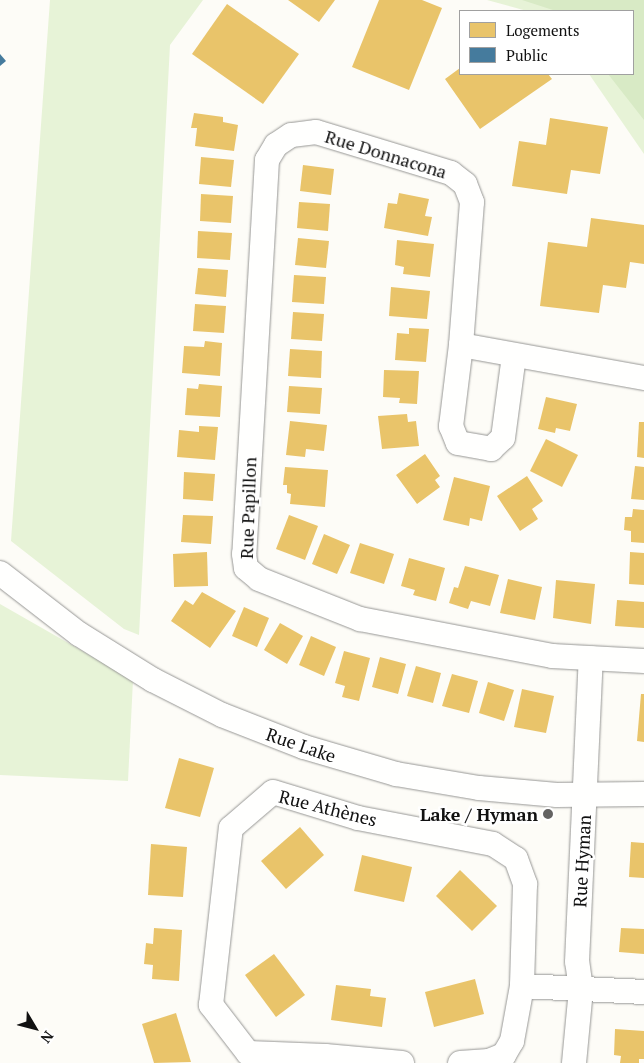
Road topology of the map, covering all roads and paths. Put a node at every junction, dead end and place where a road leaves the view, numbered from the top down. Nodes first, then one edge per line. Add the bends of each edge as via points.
1 (291, 135) joint
2 (461, 346) junction
3 (514, 356) junction
4 (644, 378) edge
5 (0, 573) edge
6 (591, 658) junction
7 (644, 661) edge
8 (585, 794) junction
9 (644, 794) edge
10 (522, 986) junction
11 (580, 989) junction
12 (644, 992) edge
13 (402, 1063) edge
14 (460, 1063) edge
15 (574, 1063) edge

1 - 2 street, Rue Donnacona via 316,132 451,173 465,184 472,202
1 - 6 street, Rue Papillon via 276,145 267,160 244,554 246,568 259,579 360,619 552,656
2 - 3 street
2 - 3 street, Rue Donnacona via 451,426 458,443 492,448 503,438
3 - 4 street
5 - 8 street, Rue Lake via 60,621 122,662 222,715 280,739 350,762 434,782 501,791
6 - 7 street, Rue Papillon
6 - 8 street, Rue Hyman
8 - 9 street, Rue Lake
8 - 11 street, Rue Hyman via 577,962
10 - 11 street
10 - 13 street, Rue Athènes via 525,884 516,859 493,844 358,818 273,792 231,828 211,1006 248,1053
10 - 14 street, Rue Athènes via 512,1041 504,1055 489,1061
11 - 12 street
11 - 15 street, Rue Hyman

